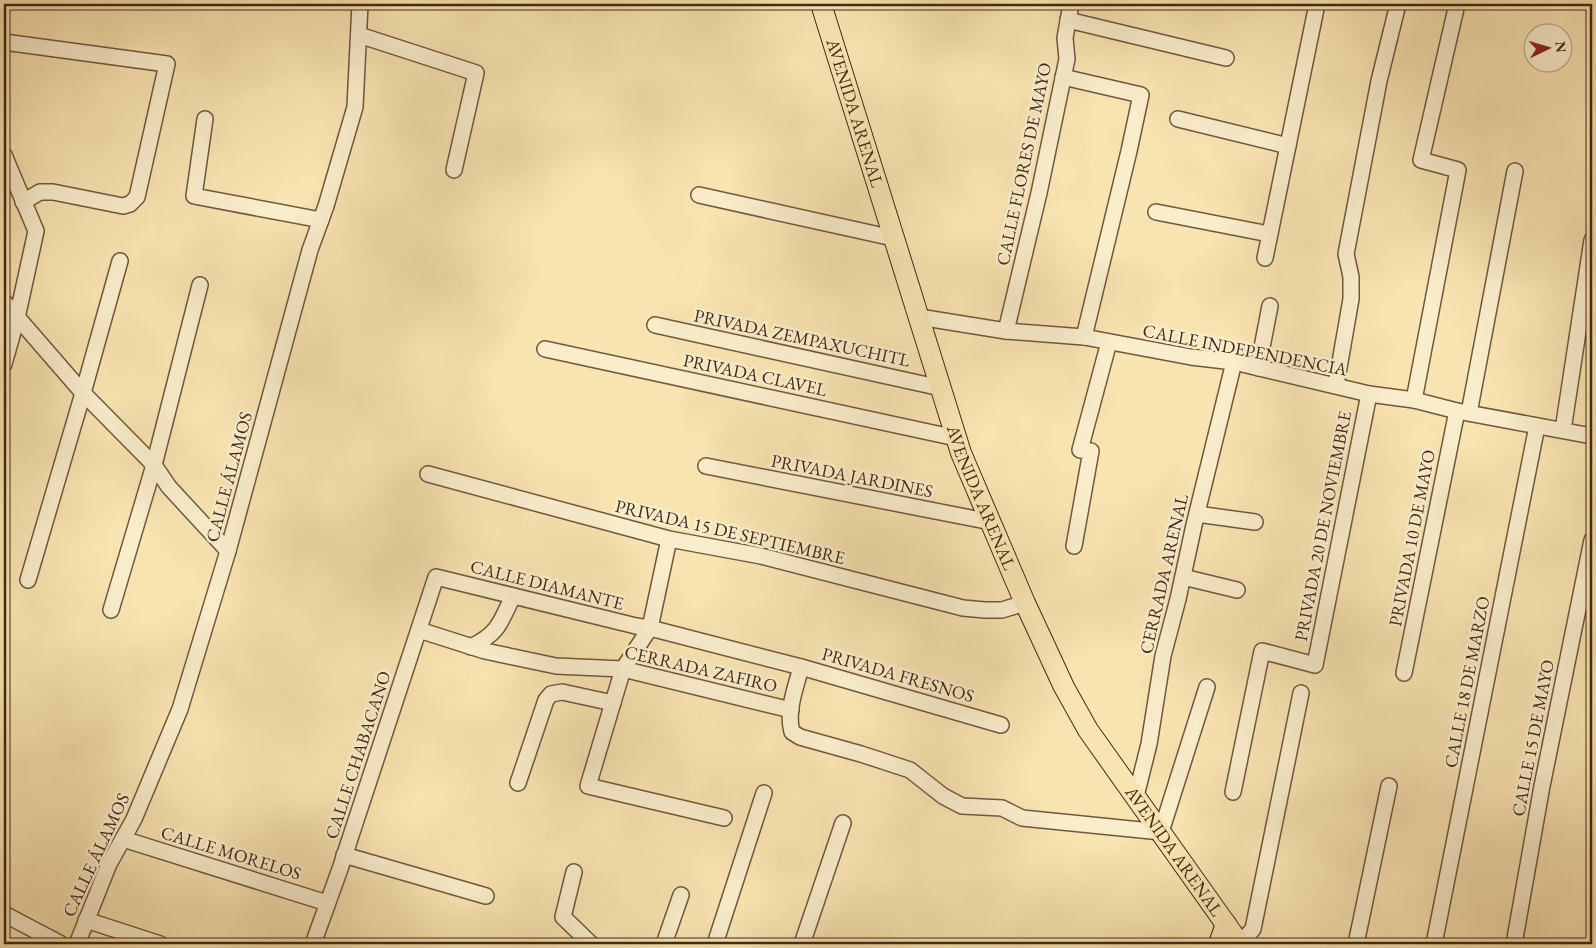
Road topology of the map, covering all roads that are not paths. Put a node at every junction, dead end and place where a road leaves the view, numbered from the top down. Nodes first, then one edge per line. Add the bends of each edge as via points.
1 (360, 4) edge
2 (821, 4) edge
3 (1071, 4) edge
4 (1317, 4) edge
5 (1398, 4) edge
6 (1457, 4) edge
7 (1068, 20) junction
8 (359, 35) junction
9 (4, 42) edge
10 (1226, 58) dead end
11 (1063, 77) junction
12 (205, 119) dead end
13 (1178, 119) dead end
14 (1288, 146) junction
15 (4, 155) edge
16 (454, 170) dead end
17 (1515, 171) dead end
18 (699, 195) dead end
19 (23, 202) junction
20 (1156, 212) dead end
21 (321, 220) junction
22 (1269, 234) junction
23 (893, 238) junction
24 (1592, 240) edge
25 (1264, 258) dead end
26 (120, 261) dead end
27 (200, 285) dead end
28 (4, 302) edge
29 (1270, 306) dead end
30 (919, 317) junction
31 (17, 318) junction
32 (655, 325) dead end
33 (1006, 331) junction
34 (1084, 337) junction
35 (1109, 342) junction
36 (545, 349) dead end
37 (1234, 362) junction
38 (4, 364) edge
39 (1258, 368) junction
40 (1336, 385) junction
41 (941, 388) junction
42 (84, 393) junction
43 (1369, 394) junction
44 (1414, 400) junction
45 (1463, 412) junction
46 (1537, 426) junction
47 (1563, 430) junction
48 (1592, 436) edge
49 (956, 438) junction
50 (154, 465) junction
51 (706, 466) dead end
52 (428, 474) dead end
53 (1197, 514) junction
54 (991, 522) junction
55 (1255, 522) dead end
56 (669, 538) junction
57 (1592, 540) edge
58 (1074, 546) dead end
59 (228, 551) junction
60 (436, 577) joint
61 (1183, 577) junction
62 (28, 580) dead end
63 (1237, 590) dead end
64 (512, 596) junction
65 (1026, 603) junction
66 (112, 610) dead end
67 (650, 628) junction
68 (419, 630) junction
69 (478, 649) junction
70 (801, 667) junction
71 (623, 668) junction
72 (1404, 674) dead end
73 (1207, 687) dead end
74 (1301, 693) dead end
75 (613, 702) junction
76 (791, 710) junction
77 (1001, 725) dead end
78 (518, 783) dead end
79 (1389, 786) dead end
80 (1233, 792) dead end
81 (764, 793) dead end
82 (1136, 796) junction
83 (724, 818) dead end
84 (843, 823) dead end
85 (1161, 832) junction
86 (123, 838) junction
87 (344, 855) junction
88 (574, 872) dead end
89 (486, 896) dead end
90 (681, 896) dead end
91 (327, 903) junction
92 (4, 914) edge
93 (86, 920) junction
94 (1226, 924) junction
95 (61, 944) edge
96 (77, 944) edge
97 (160, 944) edge
98 (313, 944) edge
99 (591, 944) edge
100 (664, 944) edge
101 (715, 944) edge
102 (802, 944) edge
103 (1219, 944) edge
104 (1240, 944) edge
105 (1356, 944) edge
106 (1434, 944) edge
107 (1514, 944) edge

1 - 8 street, CALLE ÁLAMOS
2 - 23 main road, AVENIDA ARENAL
3 - 7 street, CALLE FLORES DE MAYO
4 - 14 street
5 - 40 street via 1379,81 1346,254 1351,299
6 - 44 street via 1421,160 1458,170
7 - 10 street
7 - 11 street, CALLE FLORES DE MAYO
8 - 16 street via 476,74
8 - 21 street, CALLE ÁLAMOS via 355,107
9 - 19 street via 167,64 137,197 130,204 123,206 47,192 40,192
11 - 33 street, CALLE FLORES DE MAYO
11 - 34 street via 1140,95
12 - 21 street via 194,196
13 - 14 street
14 - 22 street
15 - 19 street
17 - 45 street, PRIVADA 10 DE MAYO
18 - 23 street
19 - 31 street via 36,231
20 - 22 street
21 - 59 street, CALLE ÁLAMOS via 290,321
22 - 25 street
23 - 30 main road, AVENIDA ARENAL
24 - 47 street
26 - 42 street
27 - 50 street
28 - 31 street
29 - 39 street
30 - 33 street, CALLE INDEPENDENCIA
30 - 41 main road, AVENIDA ARENAL
31 - 38 street
31 - 42 street
32 - 41 street, PRIVADA ZEMPAXUCHITL
33 - 34 street, CALLE INDEPENDENCIA
34 - 35 street, CALLE INDEPENDENCIA
35 - 37 street, CALLE INDEPENDENCIA
35 - 58 street via 1080,450 1091,451
36 - 49 street, PRIVADA CLAVEL
37 - 39 street, CALLE INDEPENDENCIA
37 - 53 street, CERRADA ARENAL
39 - 40 street, CALLE INDEPENDENCIA
40 - 43 street, CALLE INDEPENDENCIA
41 - 49 main road, AVENIDA ARENAL
42 - 50 street
42 - 62 street
43 - 44 street, CALLE INDEPENDENCIA
43 - 80 street, PRIVADA 20 DE NOVIEMBRE via 1314,665 1262,651
44 - 45 street, CALLE INDEPENDENCIA
45 - 46 street, CALLE INDEPENDENCIA
45 - 72 street, PRIVADA 10 DE MAYO
46 - 47 street, CALLE INDEPENDENCIA
46 - 106 street, CALLE 18 DE MARZO
47 - 48 street, CALLE INDEPENDENCIA
49 - 54 main road, AVENIDA ARENAL
50 - 59 street via 169,487
50 - 66 street
51 - 54 street, PRIVADA JARDINES
52 - 56 street, PRIVADA 15 DE SEPTIEMBRE
53 - 55 street
53 - 61 street, CERRADA ARENAL
54 - 65 main road, AVENIDA ARENAL
56 - 65 street, PRIVADA 15 DE SEPTIEMBRE via 761,556 963,608 1002,610
56 - 67 street
57 - 107 street, CALLE 15 DE MAYO
59 - 86 street, CALLE ÁLAMOS via 180,709
60 - 64 street, CALLE DIAMANTE
60 - 68 street, CALLE CHABACANO
61 - 63 street
61 - 82 street, CERRADA ARENAL via 1163,656 1149,744
64 - 67 street, CALLE DIAMANTE
64 - 69 street via 494,632
65 - 82 main road, AVENIDA ARENAL via 1064,687 1088,730
67 - 70 street, CALLE DIAMANTE
67 - 71 street
68 - 69 street, CERRADA ZAFIRO
68 - 87 street, CALLE CHABACANO
69 - 71 street, CERRADA ZAFIRO via 556,666
70 - 76 street, PRIVADA FRESNOS
70 - 77 street, PRIVADA FRESNOS
71 - 75 street
71 - 76 street, CERRADA ZAFIRO
73 - 85 street
74 - 104 street via 1253,929
75 - 78 street via 562,692 551,694 546,700
75 - 83 street via 588,786
76 - 85 street, PRIVADA FRESNOS via 792,732 800,737 910,770 943,796 962,806 1002,808 1022,818
79 - 105 street
81 - 101 street
82 - 85 main road, AVENIDA ARENAL
84 - 102 street
85 - 94 main road, AVENIDA ARENAL
86 - 91 street, CALLE MORELOS
86 - 93 street, CALLE ÁLAMOS
87 - 89 street
87 - 91 street, CALLE CHABACANO
88 - 99 street via 563,917
90 - 100 street
91 - 98 street, CALLE CHABACANO
92 - 95 street
93 - 96 street, CALLE ÁLAMOS
93 - 97 street
94 - 103 main road
94 - 104 main road, AVENIDA ARENAL

